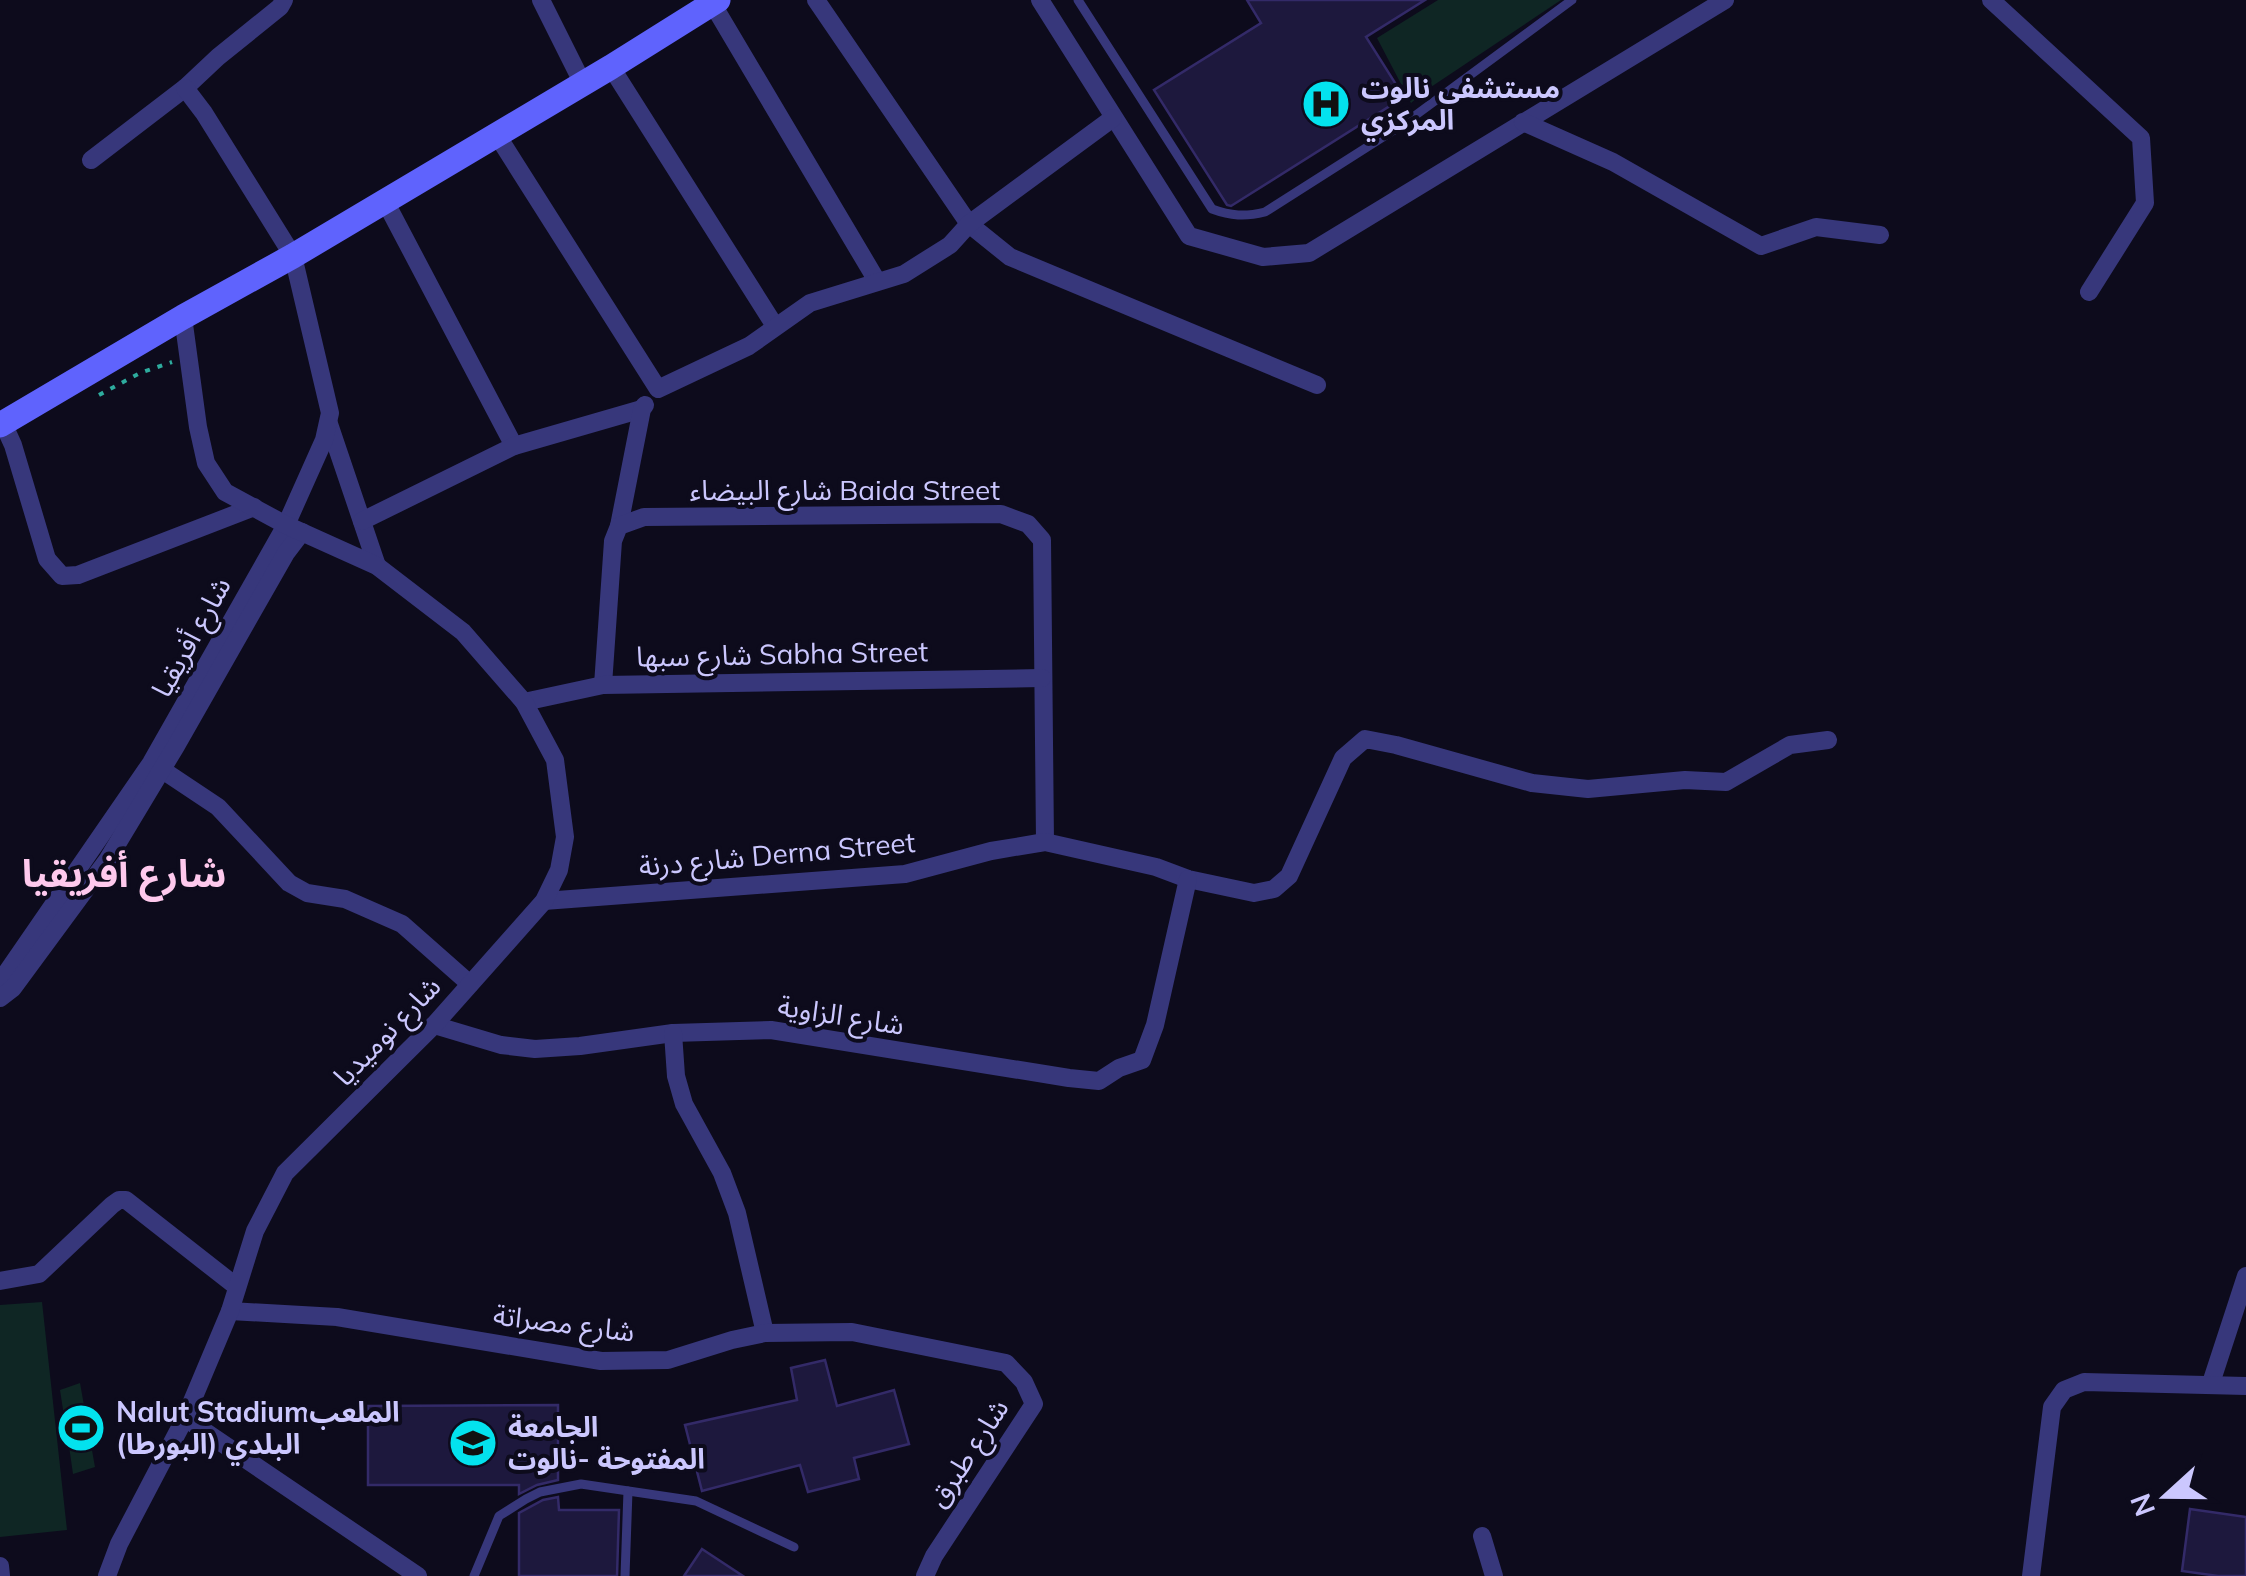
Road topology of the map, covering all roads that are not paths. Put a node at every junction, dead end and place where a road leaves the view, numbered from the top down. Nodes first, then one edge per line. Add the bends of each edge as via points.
1 (284, 0) edge
2 (541, 0) edge
3 (816, 0) edge
4 (1040, 0) edge
5 (1078, 0) edge
6 (1572, 0) edge
7 (1725, 0) edge
8 (1991, 0) edge
9 (715, 2) edge
10 (611, 68) junction
11 (584, 84) junction
12 (184, 88) junction
13 (1114, 118) junction
14 (1524, 122) junction
15 (498, 135) junction
16 (91, 160) dead end
17 (386, 201) junction
18 (969, 224) junction
19 (1880, 235) dead end
20 (293, 256) junction
21 (877, 281) junction
22 (2089, 292) dead end
23 (183, 317) junction
24 (775, 326) junction
25 (1317, 385) dead end
26 (658, 389) junction
27 (642, 409) junction
28 (1, 424) edge
29 (329, 424) junction
30 (514, 446) junction
31 (254, 507) junction
32 (362, 520) junction
33 (619, 526) junction
34 (294, 528) junction
35 (378, 566) junction
36 (1042, 678) junction
37 (602, 685) junction
38 (524, 702) junction
39 (1828, 740) dead end
40 (156, 766) junction
41 (1046, 842) junction
42 (1188, 879) junction
43 (544, 901) junction
44 (0, 982) edge
45 (470, 984) junction
46 (0, 998) edge
47 (434, 1026) junction
48 (674, 1033) junction
49 (2246, 1276) edge
50 (0, 1281) edge
51 (237, 1287) junction
52 (230, 1311) junction
53 (765, 1333) junction
54 (1006, 1363) joint
55 (2210, 1384) junction
56 (2246, 1386) edge
57 (185, 1418) junction
58 (628, 1491) junction
59 (1482, 1536) dead end
60 (794, 1547) dead end
61 (0, 1566) edge
62 (2, 1576) edge
63 (107, 1576) edge
64 (418, 1576) edge
65 (474, 1576) edge
66 (625, 1576) edge
67 (924, 1576) edge
68 (1494, 1576) edge
69 (2031, 1576) edge

1 - 12 street
2 - 11 street
3 - 18 street
4 - 13 street
5 - 6 lane via 1212,209 1247,217 1404,123
7 - 14 street
8 - 22 street via 2142,138 2144,203
9 - 10 main road
9 - 21 street
10 - 11 main road
10 - 24 street
11 - 15 main road
12 - 16 street
12 - 20 street
13 - 14 street via 1189,236 1263,257 1309,252
13 - 18 street
14 - 19 street via 1612,162 1761,246 1816,227
15 - 17 main road
15 - 26 street
17 - 20 main road
17 - 30 street
18 - 21 street via 950,245 904,274
18 - 25 street via 1010,256
20 - 23 main road
20 - 29 street
21 - 24 street via 810,304
23 - 28 main road
23 - 31 street via 206,463 225,492
24 - 26 street via 749,346
26 - 27 street
27 - 30 street
27 - 33 street
28 - 31 street via 47,559 62,576
29 - 32 street
29 - 34 street
30 - 32 street
31 - 34 street
32 - 35 street
33 - 36 street, شارع البيضاء Baida Street via 644,517 1001,514 1028,524 1042,540
33 - 37 street
34 - 35 street, شارع نوميديا
34 - 40 street, شارع أفريقيا
35 - 38 street, شارع نوميديا via 463,632
36 - 37 street, شارع سبها Sabha Street
36 - 41 street, شارع البيضاء Baida Street
37 - 38 street, شارع سبها Sabha Street
38 - 43 street, شارع نوميديا via 556,760 566,837
39 - 42 street, شارع درنة Derna Street via 1790,745 1726,782 1588,789 1532,783 1365,739 1343,758 1289,876 1274,889 1254,892
40 - 44 street, شارع أفريقيا
40 - 45 street via 218,807 288,883 402,924
40 - 46 street, شارع أفريقيا via 108,858
41 - 42 street, شارع درنة Derna Street
41 - 43 street, شارع درنة Derna Street via 905,874
42 - 48 street, شارع الزاوية via 1142,1060 1099,1081 771,1030
43 - 45 street, شارع نوميديا
45 - 47 street, شارع نوميديا
47 - 48 street, شارع الزاوية via 536,1049
47 - 51 street, شارع نوميديا via 285,1173 254,1231
48 - 53 street via 684,1104 737,1213
49 - 55 street
50 - 51 street via 39,1274 112,1205 126,1200
51 - 52 street, شارع نوميديا
52 - 53 street, شارع مصراتة via 337,1317 601,1361 668,1360
52 - 57 street, شارع نوميديا
53 - 54 street, شارع مصراتة via 852,1332
54 - 67 street, شارع طبرق via 1034,1404
55 - 56 street
55 - 69 street via 2084,1382 2064,1390 2052,1407
57 - 63 street, شارع نوميديا
57 - 64 street
58 - 60 lane via 696,1502
58 - 65 lane via 581,1484 526,1498 499,1516
58 - 66 lane
59 - 68 street
61 - 62 street

